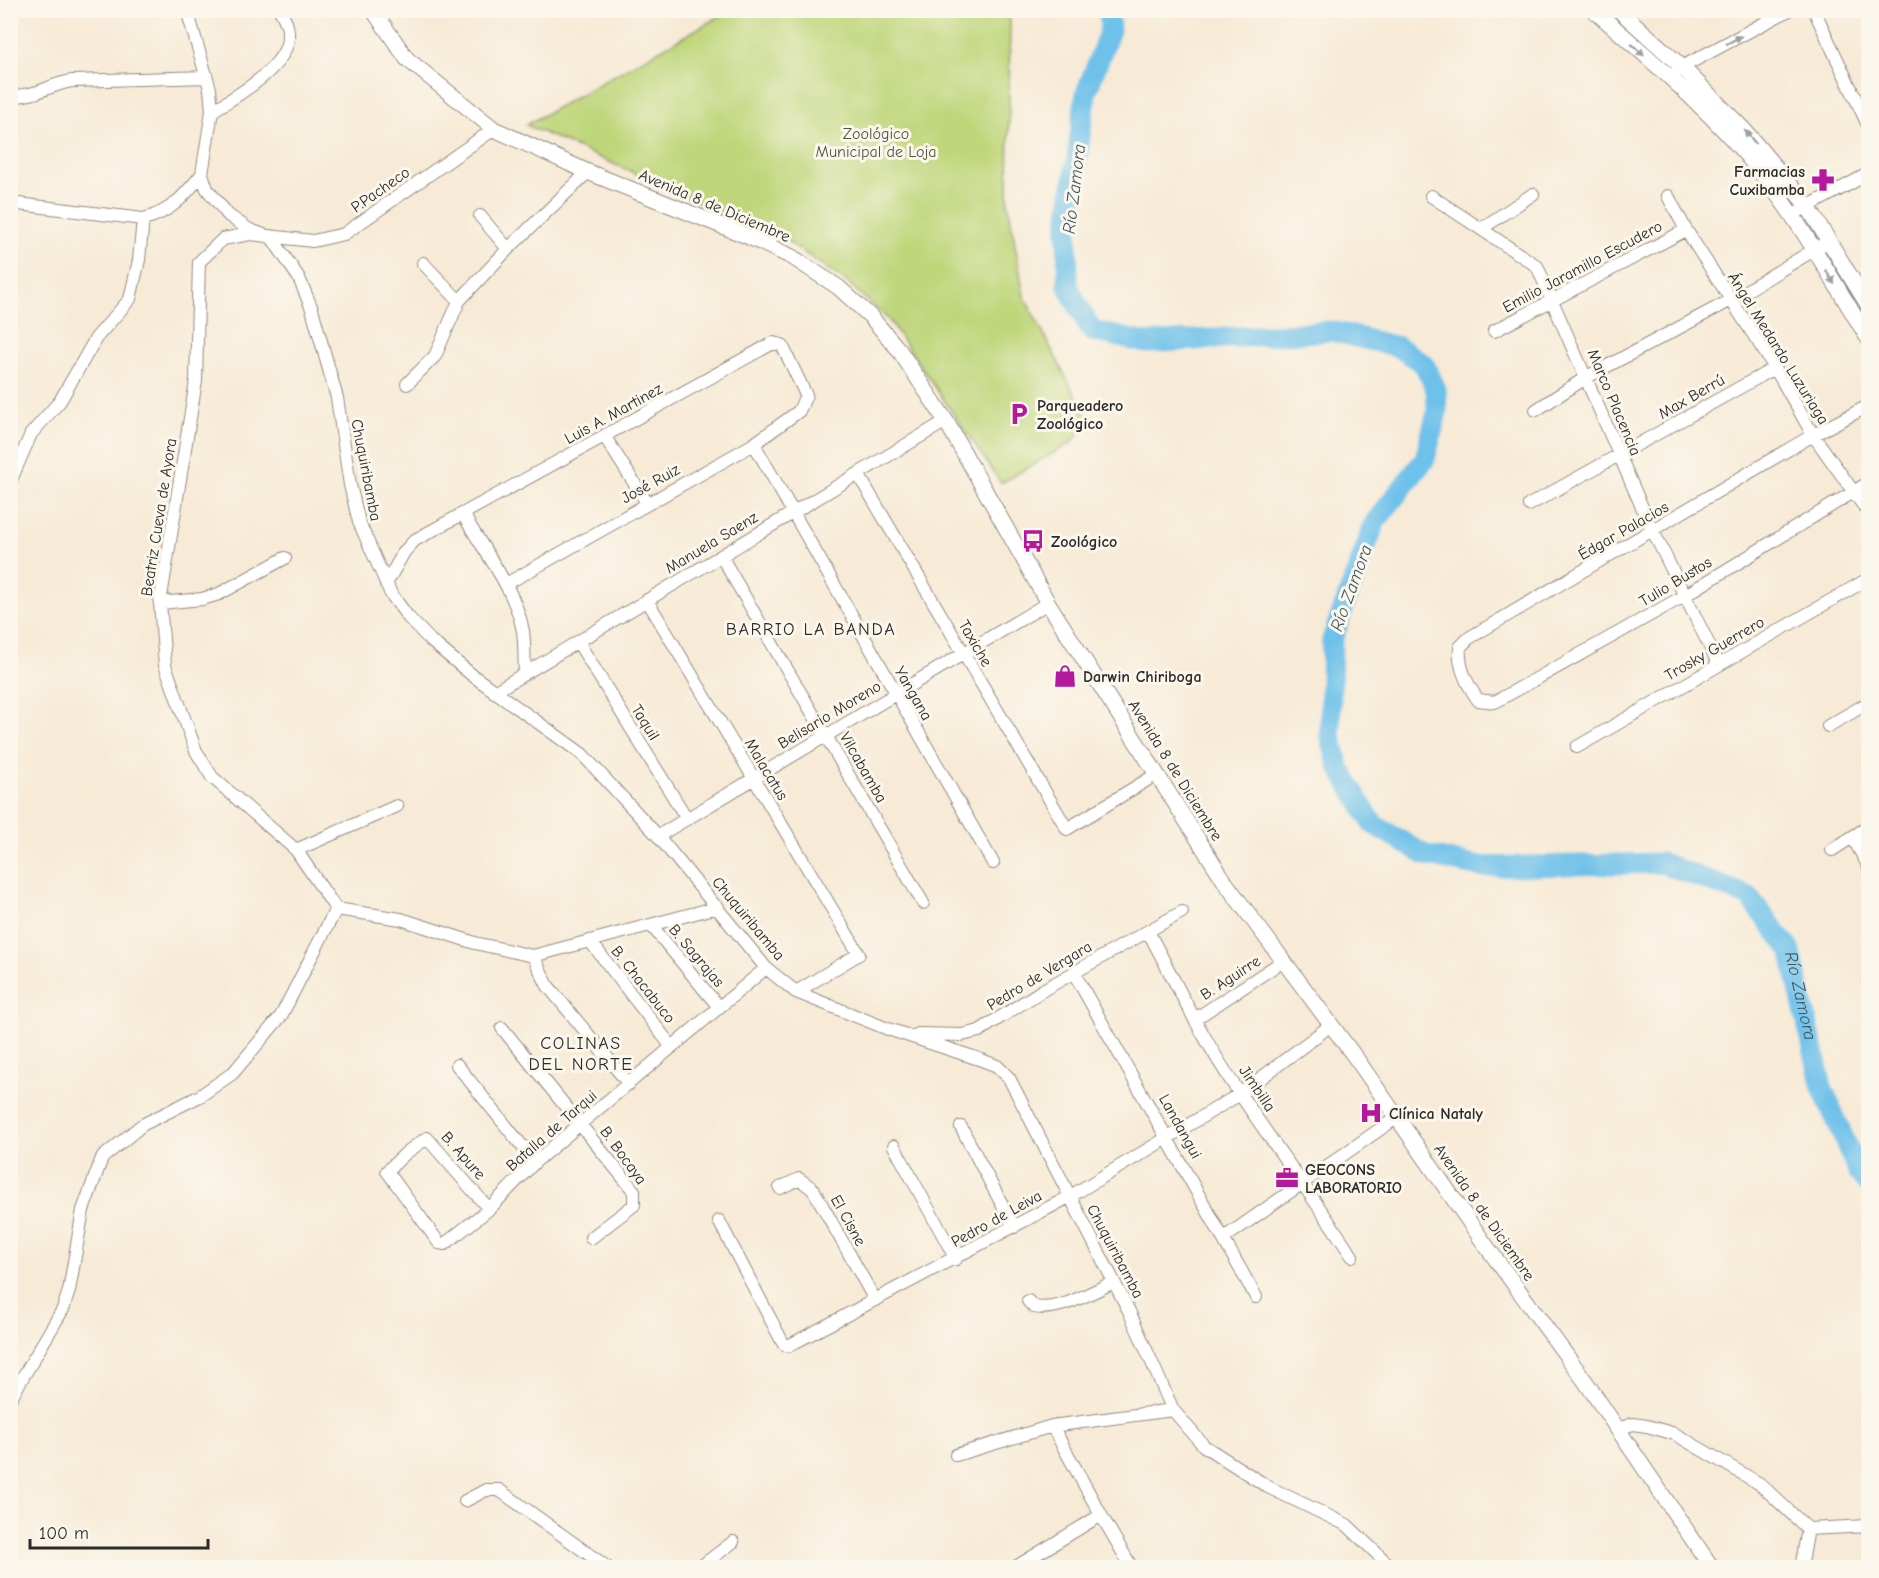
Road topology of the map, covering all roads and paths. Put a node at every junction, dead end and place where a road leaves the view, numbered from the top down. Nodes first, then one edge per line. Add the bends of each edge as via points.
1 (187, 10) edge
2 (280, 10) edge
3 (373, 10) edge
4 (1594, 10) edge
5 (1619, 10) edge
6 (1790, 10) edge
7 (1814, 10) edge
8 (1682, 67) junction
9 (207, 77) junction
10 (1670, 78) junction
11 (10, 96) edge
12 (212, 111) junction
13 (1869, 125) edge
14 (494, 129) junction
15 (588, 172) junction
16 (202, 174) junction
17 (1869, 174) edge
18 (1533, 194) dead end
19 (1431, 196) dead end
20 (1668, 196) dead end
21 (10, 203) edge
22 (1808, 207) junction
23 (1792, 215) junction
24 (480, 216) dead end
25 (143, 219) junction
26 (1481, 229) junction
27 (1686, 230) junction
28 (272, 238) junction
29 (1828, 241) junction
30 (508, 249) junction
31 (1813, 250) junction
32 (423, 263) dead end
33 (1731, 300) junction
34 (459, 301) junction
35 (1553, 302) junction
36 (1869, 305) edge
37 (1494, 331) dead end
38 (1869, 338) edge
39 (1775, 368) junction
40 (1587, 377) junction
41 (407, 384) dead end
42 (804, 404) joint
43 (1869, 406) edge
44 (1536, 410) dead end
45 (946, 421) junction
46 (1814, 435) junction
47 (605, 437) junction
48 (754, 444) junction
49 (1620, 456) junction
50 (858, 474) junction
51 (10, 482) edge
52 (1869, 483) edge
53 (1854, 491) junction
54 (647, 503) junction
55 (1528, 506) dead end
56 (1869, 512) edge
57 (793, 513) junction
58 (463, 514) junction
59 (1654, 531) junction
60 (721, 556) junction
61 (285, 558) dead end
62 (1869, 579) edge
63 (386, 584) junction
64 (506, 584) junction
65 (1684, 596) junction
66 (647, 600) junction
67 (160, 603) junction
68 (1048, 603) junction
69 (578, 642) junction
70 (963, 653) junction
71 (1719, 664) junction
72 (525, 673) junction
73 (494, 692) junction
74 (896, 694) junction
75 (1495, 702) joint
76 (1869, 703) edge
77 (1828, 726) dead end
78 (826, 735) junction
79 (1577, 747) dead end
80 (1157, 774) junction
81 (753, 779) junction
82 (397, 806) dead end
83 (687, 819) junction
84 (1869, 827) edge
85 (658, 836) junction
86 (1853, 838) junction
87 (296, 850) junction
88 (1832, 850) dead end
89 (993, 863) dead end
90 (1869, 865) edge
91 (924, 903) dead end
92 (717, 907) junction
93 (336, 909) junction
94 (1182, 912) dead end
95 (651, 926) junction
96 (1148, 931) junction
97 (590, 941) junction
98 (533, 956) junction
99 (1283, 961) junction
100 (766, 968) junction
101 (1074, 973) junction
102 (796, 992) junction
103 (717, 1006) junction
104 (1195, 1019) junction
105 (1331, 1024) junction
106 (502, 1028) dead end
107 (905, 1034) junction
108 (671, 1046) junction
109 (457, 1065) dead end
110 (629, 1084) junction
111 (1240, 1094) junction
112 (1396, 1118) junction
113 (582, 1124) junction
114 (961, 1127) dead end
115 (1168, 1138) junction
116 (894, 1146) dead end
117 (535, 1162) junction
118 (1305, 1184) junction
119 (780, 1188) dead end
120 (1069, 1197) junction
121 (489, 1209) junction
122 (719, 1221) dead end
123 (1014, 1227) junction
124 (591, 1238) dead end
125 (1224, 1238) junction
126 (439, 1243) joint
127 (1352, 1256) dead end
128 (956, 1259) junction
129 (1114, 1281) junction
130 (1256, 1297) dead end
131 (875, 1300) junction
132 (1028, 1301) dead end
133 (10, 1399) edge
134 (1173, 1410) junction
135 (1052, 1426) junction
136 (1618, 1429) junction
137 (956, 1455) dead end
138 (465, 1501) dead end
139 (1101, 1515) junction
140 (1869, 1526) edge
141 (1808, 1529) junction
142 (733, 1542) dead end
143 (608, 1568) edge
144 (699, 1568) edge
145 (1014, 1568) edge
146 (1131, 1568) edge
147 (1392, 1568) edge
148 (1712, 1568) edge
149 (1801, 1568) edge

1 - 9 street
2 - 12 street via 289,39 276,64
3 - 14 main road, Avenida 8 de Diciembre via 408,59
4 -> 10 main road
5 - 8 main road
8 -> 6 street
7 - 13 street
8 - 10 street
22 -> 8 main road via 1745,131
9 - 11 street via 72,81 43,93
9 - 12 street
10 - 23 main road via 1740,147
12 - 16 street
14 - 15 main road, Avenida 8 de Diciembre
14 - 28 street, P.Pacheco via 345,234 313,241
15 - 30 street
15 - 45 main road, Avenida 8 de Diciembre via 747,236 838,287 899,350
16 - 25 street via 184,197 161,215
16 - 28 street via 207,189 228,215 248,229
17 - 22 street
18 - 26 street
19 - 26 street, Marco Placencia
20 - 27 street, Ángel Medardo Luzuriaga
21 - 25 street
22 - 23 street
22 - 29 main road
23 - 31 main road
24 - 30 street
25 - 51 street via 130,299 96,338 60,401 31,434
26 - 35 street, Marco Placencia via 1537,266
27 - 33 street, Ángel Medardo Luzuriaga
27 - 35 street, Emilio Jaramillo Escudero
28 - 63 street, Chuquiribamba via 299,278 312,309 337,398 359,522
28 - 67 street, Beatriz Cueva de Ayora via 250,234 223,239 199,262 196,381
29 - 31 street
29 - 36 main road
30 - 34 street
31 - 33 street
31 -> 38 main road
32 - 34 street
33 - 39 street, Ángel Medardo Luzuriaga
33 - 40 street
34 - 41 street via 435,356
35 - 37 street, Emilio Jaramillo Escudero
35 - 40 street, Marco Placencia
39 - 46 street, Ángel Medardo Luzuriaga
39 - 49 street, Max Berrú
40 - 44 street
40 - 49 street, Marco Placencia
42 - 47 street, Luis A. Martinez via 806,395 782,345 773,343
42 - 48 street, José Ruiz
43 - 46 street, Édgar Palacios
45 - 50 street, Manuela Saenz
45 - 68 main road, Avenida 8 de Diciembre
46 - 53 street, Ángel Medardo Luzuriaga
46 - 59 street, Édgar Palacios
47 - 54 street
47 - 58 street, Luis A. Martinez
48 - 54 street, José Ruiz
48 - 57 street, Yangana
49 - 55 street, Max Berrú
49 - 59 street, Marco Placencia
50 - 57 street, Manuela Saenz
50 - 70 street, Taxiche
52 - 53 street, Tulio Bustos
53 - 56 street, Ángel Medardo Luzuriaga
53 - 65 street, Tulio Bustos
54 - 64 street, José Ruiz
57 - 60 street, Manuela Saenz
57 - 74 street, Yangana
58 - 63 street, Luis A. Martinez via 415,540
58 - 64 street
59 - 65 street, Marco Placencia
59 - 75 street, Édgar Palacios via 1469,638 1460,647 1461,666 1469,686 1478,699
60 - 66 street, Manuela Saenz
60 - 78 street, Vilcabamba
61 - 67 street via 219,594
62 - 71 street, Trosky Guerrero
63 - 73 street, Chuquiribamba via 408,617 431,641
64 - 72 street via 523,632
65 - 71 street, Marco Placencia
65 - 75 street, Tulio Bustos
66 - 69 street, Manuela Saenz
66 - 81 street, Malacatus
67 - 87 street, Beatriz Cueva de Ayora via 165,665 196,751 212,777
68 - 70 street, Belisario Moreno
68 - 80 main road, Avenida 8 de Diciembre
69 - 72 street, Manuela Saenz
69 - 83 street, Taquil
70 - 74 street, Belisario Moreno
70 - 80 street, Taxiche via 1067,829
71 - 79 street, Trosky Guerrero
72 - 73 street, Manuela Saenz
73 - 85 street, Chuquiribamba via 582,754
74 - 78 street, Belisario Moreno
74 - 89 street, Yangana
76 - 77 street
78 - 81 street, Belisario Moreno
78 - 91 street, Vilcabamba
80 - 99 main road, Avenida 8 de Diciembre via 1227,885
81 - 83 street, Belisario Moreno
81 - 102 street, Malacatus via 859,954
82 - 87 street
83 - 85 street, Belisario Moreno
84 - 86 street
85 - 92 street, Chuquiribamba
86 - 88 street
86 - 90 street
87 - 93 street, Beatriz Cueva de Ayora
92 - 95 street
92 - 100 street, Chuquiribamba
93 - 98 street via 401,919 475,943
93 - 133 street via 281,1016 233,1072 200,1096 142,1125 102,1158 83,1210 63,1309
94 - 96 street, Pedro de Vergara
95 - 97 street
95 - 103 street, B. Sagrajas
96 - 101 street, Pedro de Vergara
96 - 104 street, Jimbilla
97 - 98 street
97 - 108 street, B. Chacabuco
98 - 110 street via 548,986
99 - 104 street, B. Aguirre
99 - 105 main road, Avenida 8 de Diciembre
100 - 102 street, Chuquiribamba
100 - 103 street, Batalla de Tarqui
101 - 107 street, Pedro de Vergara via 979,1031 962,1035
101 - 115 street, Landangui
102 - 107 street, Chuquiribamba
103 - 108 street, Batalla de Tarqui
104 - 111 street, Jimbilla
105 - 111 street, Pedro de Leiva
105 - 112 main road, Avenida 8 de Diciembre
106 - 113 street, B. Bocaya
107 - 120 street, Chuquiribamba via 997,1066 1009,1078
108 - 110 street, Batalla de Tarqui
109 - 117 street
110 - 113 street, Batalla de Tarqui
111 - 115 street, Pedro de Leiva
111 - 118 street, Jimbilla
112 - 118 street
112 - 136 main road, Avenida 8 de Diciembre
113 - 117 street, Batalla de Tarqui
113 - 124 street, B. Bocaya via 636,1197 634,1205
114 - 123 street
115 - 120 street, Pedro de Leiva
115 - 125 street, Landangui
116 - 128 street
117 - 121 street, Batalla de Tarqui
118 - 125 street
118 - 127 street, Jimbilla
119 - 131 street, El Cisne via 799,1179 813,1189
120 - 123 street, Pedro de Leiva
120 - 129 street, Chuquiribamba
121 - 126 street, Batalla de Tarqui via 445,1244
121 - 126 street, B. Apure via 427,1138 390,1167 388,1174
122 - 131 street, Pedro de Leiva via 788,1346
123 - 128 street, Pedro de Leiva
125 - 130 street, Landangui
128 - 131 street, Pedro de Leiva
129 - 132 street via 1052,1306 1034,1307
129 - 134 street, Chuquiribamba
134 - 135 street
134 - 147 street, Chuquiribamba via 1204,1446 1268,1487 1347,1525
135 - 137 street
135 - 139 street
136 - 141 street via 1633,1424 1675,1434 1760,1484
136 - 148 main road, Avenida 8 de Diciembre
138 - 143 street via 486,1490 499,1490
139 - 145 street
139 - 146 street
140 - 141 street
141 - 149 street
142 - 144 street

